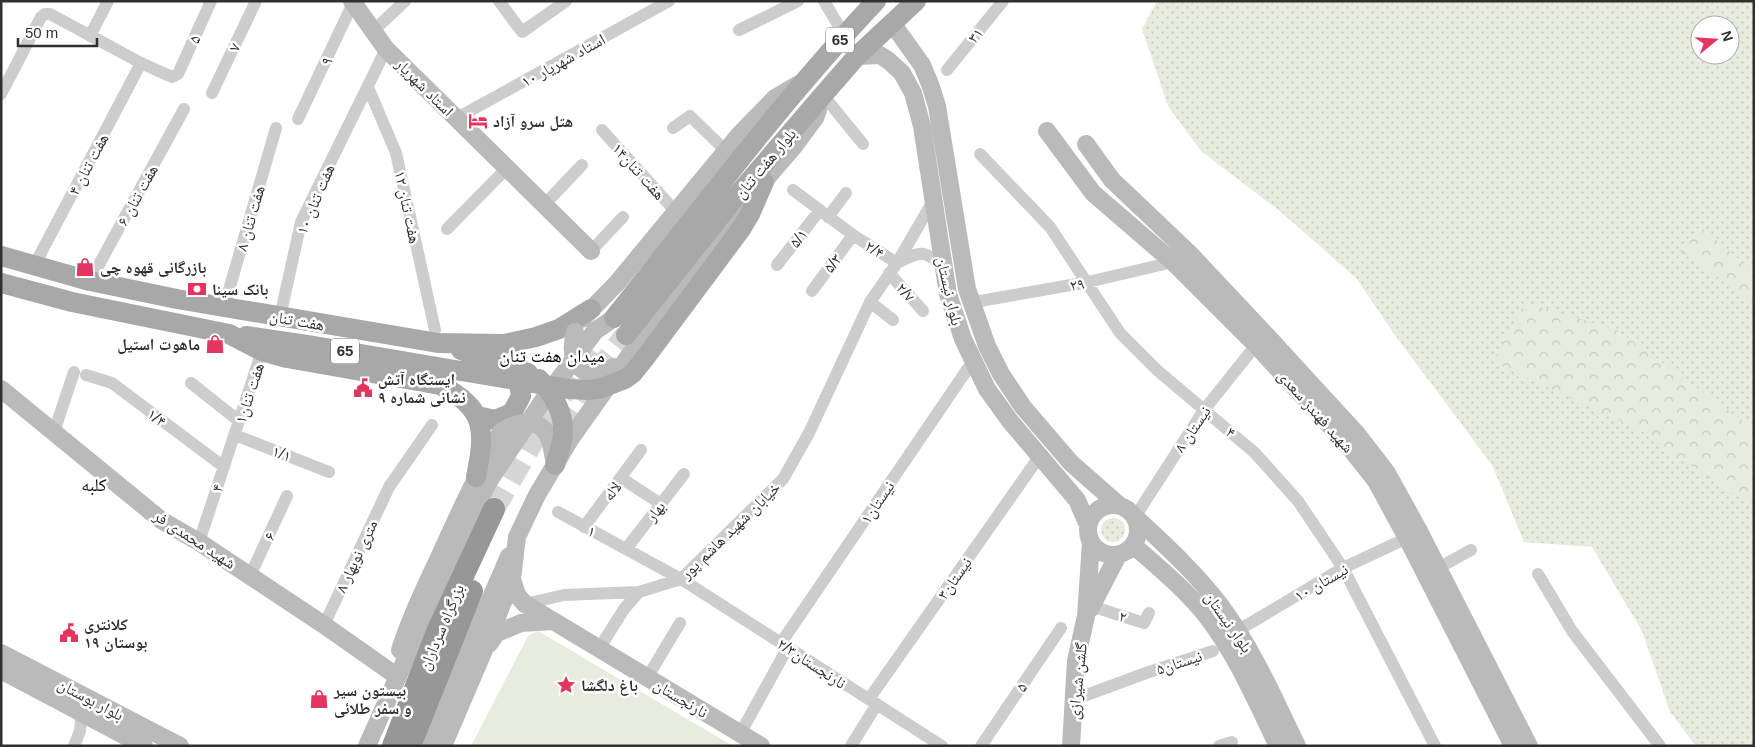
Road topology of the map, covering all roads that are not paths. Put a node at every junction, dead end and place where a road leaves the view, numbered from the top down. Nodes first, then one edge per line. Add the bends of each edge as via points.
1 (108, 1) edge
2 (211, 1) edge
3 (256, 1) edge
4 (405, 1) edge
5 (498, 1) edge
6 (566, 1) edge
7 (669, 1) edge
8 (798, 1) edge
9 (824, 1) edge
10 (876, 1) edge
11 (916, 1) edge
12 (1003, 1) edge
13 (353, 2) edge
14 (892, 23) junction
15 (739, 30) dead end
16 (374, 31) junction
17 (844, 35) junction
18 (90, 36) junction
19 (909, 48) junction
20 (386, 49) junction
21 (858, 56) junction
22 (889, 61) junction
23 (141, 63) junction
24 (946, 70) dead end
25 (805, 79) junction
26 (368, 87) junction
27 (212, 93) dead end
28 (1, 94) edge
29 (823, 95) junction
30 (184, 109) dead end
31 (456, 118) junction
32 (298, 119) dead end
33 (276, 128) dead end
34 (673, 128) dead end
35 (602, 130) dead end
36 (1047, 131) dead end
37 (864, 144) dead end
38 (1086, 144) dead end
39 (726, 151) junction
40 (980, 154) dead end
41 (582, 165) dead end
42 (507, 168) junction
43 (764, 182) joint
44 (793, 190) dead end
45 (846, 193) dead end
46 (933, 201) junction
47 (544, 205) junction
48 (676, 212) junction
49 (824, 213) junction
50 (623, 217) dead end
51 (447, 229) dead end
52 (853, 235) junction
53 (591, 251) joint
54 (1, 256) edge
55 (1173, 262) junction
56 (34, 266) junction
57 (777, 266) dead end
58 (944, 267) junction
59 (893, 268) junction
60 (90, 281) junction
61 (1088, 282) junction
62 (1, 283) edge
63 (812, 291) dead end
64 (980, 301) dead end
65 (870, 302) junction
66 (224, 307) junction
67 (590, 309) junction
68 (923, 311) dead end
69 (280, 317) junction
70 (614, 318) joint
71 (893, 320) dead end
72 (229, 334) junction
73 (436, 336) junction
74 (1261, 340) junction
75 (635, 347) junction
76 (262, 351) junction
77 (972, 361) junction
78 (506, 364) junction
79 (191, 383) dead end
80 (1, 389) edge
81 (1204, 410) junction
82 (476, 416) junction
83 (239, 421) junction
84 (432, 425) dead end
85 (54, 432) junction
86 (235, 435) junction
87 (641, 450) dead end
88 (1039, 456) junction
89 (555, 465) junction
90 (224, 467) junction
91 (329, 472) dead end
92 (684, 474) dead end
93 (476, 477) junction
94 (621, 478) junction
95 (287, 496) dead end
96 (661, 504) junction
97 (1120, 506) junction
98 (558, 512) dead end
99 (1135, 518) junction
100 (1088, 525) junction
101 (584, 527) junction
102 (517, 537) junction
103 (1407, 538) junction
104 (199, 542) junction
105 (1091, 543) junction
106 (1133, 545) junction
107 (626, 549) junction
108 (1471, 550) dead end
109 (1118, 555) junction
110 (1342, 568) junction
111 (1438, 568) junction
112 (1538, 574) dead end
113 (250, 576) junction
114 (512, 579) junction
115 (681, 579) junction
116 (639, 592) junction
117 (525, 604) junction
118 (1089, 611) junction
119 (1148, 613) dead end
120 (552, 621) junction
121 (680, 623) dead end
122 (324, 625) junction
123 (1061, 628) dead end
124 (1237, 630) junction
125 (784, 645) junction
126 (599, 649) junction
127 (484, 650) junction
128 (1212, 651) dead end
129 (1, 653) edge
130 (1, 670) edge
131 (398, 677) junction
132 (647, 678) junction
133 (1073, 700) junction
134 (873, 702) junction
135 (82, 713) junction
136 (740, 734) junction
137 (1232, 742) dead end
138 (74, 746) edge
139 (144, 746) edge
140 (180, 746) edge
141 (367, 746) edge
142 (393, 746) edge
143 (410, 746) edge
144 (427, 746) edge
145 (443, 746) edge
146 (761, 746) edge
147 (851, 746) edge
148 (942, 746) edge
149 (981, 746) edge
150 (1071, 746) edge
151 (1219, 746) edge
152 (1278, 746) edge
153 (1296, 746) edge
154 (1434, 746) edge
155 (1513, 746) edge
156 (1529, 746) edge
157 (1660, 746) edge

1 - 18 street
2 - 23 street, ۵ via 175,76
3 - 27 street, ۷
4 - 16 street
5 - 6 street via 522,32
7 - 31 street, استاد شهریار ۱۰
8 - 15 street
9 - 17 street
10 - 17 main road, بلوار هفت تنان / 65
11 - 14 main road, بلوار هفت تنان / 65
12 - 24 street, ۳۱
13 - 16 main road, استاد شهریار
13 - 32 street, ۹
14 - 19 main road, بلوار نیستان
14 - 21 main road, بلوار هفت تنان / 65
16 - 20 main road, استاد شهریار
17 - 25 main road, بلوار هفت تنان / 65
18 - 23 street
18 - 28 street via 45,14
19 - 22 main road via 890,41 885,50
19 - 97 main road, بلوار نیستان via 922,64 937,106 967,289 987,346 1023,407 1071,462
20 - 26 street, هفت تنان ۱۰
20 - 31 main road, استاد شهریار
21 - 22 main road via 880,54
21 - 29 main road, بلوار هفت تنان / 65
22 - 46 main road, بلوار نیستان via 902,72 912,93 922,126
23 - 56 street, هفت تنان ۴
25 - 39 main road, 65 via 775,98
25 - 70 main road, بلوار هفت تنان
26 - 69 street, هفت تنان ۱۰ via 302,222
26 - 73 street, هفت تنان ۱۲ via 396,153
29 - 37 street
29 - 43 main road, 65 via 815,118
29 - 75 main road, بلوار هفت تنان via 733,200
30 - 60 street, هفت تنان ۶
31 - 42 main road, استاد شهریار
33 - 66 street, هفت تنان ۸
34 - 39 street via 690,116
35 - 48 street, هفت تنان۱۴
36 - 55 main road, شهید فهندژ سعدی via 1093,193
38 - 74 main road, شهید فهندژ سعدی via 1112,180 1190,253
39 - 48 main road, 65
40 - 61 street, ۴ via 1050,227
41 - 47 street
42 - 47 main road, استاد شهریار
42 - 51 street
43 - 75 main road, 65 via 741,229
44 - 49 street, ۲/۴
45 - 49 street, ۵/۱
46 - 58 main road, بلوار نیستان
46 - 59 street, خیابان شهید هاشم پور
47 - 53 main road, استاد شهریار
48 - 67 main road, 65 via 618,283
49 - 52 street, ۲/۴
49 - 57 street, ۵/۱
50 - 53 street
52 - 59 street, ۲/۴
52 - 63 street, ۵/۳
54 - 56 main road, هفت تنان / 65
55 - 61 street, ۲۹
55 - 74 main road, شهید فهندژ سعدی
56 - 60 main road, هفت تنان / 65
58 - 59 street via 930,255 916,254
58 - 77 main road, بلوار نیستان via 956,322
59 - 65 street, خیابان شهید هاشم پور
59 - 68 street, ۲/۷
60 - 66 main road, هفت تنان / 65
61 - 64 street, ۲۹
61 - 81 street, ۴ via 1120,333
62 - 72 main road, 65 via 72,302
65 - 71 street
65 - 115 street, خیابان شهید هاشم پور via 809,433 783,479
66 - 69 main road, هفت تنان / 65
67 - 73 main road, هفت تنان / 65 via 559,329 504,344
67 - 75 main road, bridge via 575,332 572,347 581,370 603,373
69 - 73 main road, هفت تنان / 65
70 - 131 main road via 596,331 542,402 492,478 463,530
72 - 75 main road, 65, bridge via 590,390 625,379 633,373
72 - 76 main road
73 - 78 main road
74 - 81 street, نیستان ۸
74 - 103 main road, شهید فهندژ سعدی via 1376,481
74 - 111 main road, شهید فهندژ سعدی via 1357,434 1388,473
75 - 89 main road
76 - 82 main road via 440,385 461,396
76 - 83 street, هفت تنان۱
77 - 88 main road, بلوار نیستان via 1010,421
77 - 125 street, ۱نیستان
78 - 82 main road via 518,378 521,396 512,413 495,420
78 - 89 main road, bridge via 540,380 552,395 560,413 563,434
79 - 83 street
80 - 85 main road, شهید محمدی فر
81 - 99 street, نیستان ۸
81 - 110 street, ۴ via 1261,460 1298,501
82 - 93 main road via 482,444
83 - 86 street, هفت تنان۱
84 - 122 street, ۸ متری نوبهار via 389,487
85 - 90 street, ۱/۴ via 80,373 112,383
85 - 104 main road, شهید محمدی فر via 161,520
86 - 90 street, ۴
86 - 91 street, ۱/۱
87 - 94 street, لاله ‍
88 - 100 main road, بلوار نیستان via 1077,500
88 - 134 street, ۳نیستان
89 - 93 main road, bridge via 547,432 536,424 522,422 501,432
89 - 102 main road
90 - 104 street, ۴
92 - 96 street, بهار
93 - 131 main road via 408,624 400,650
94 - 96 street
94 - 101 street, لاله ‍
95 - 113 street, ۶
96 - 107 street, بهار
97 - 99 main road
97 - 100 main road via 1104,506 1096,511
98 - 101 street, ۱
99 - 106 main road via 1138,532
99 - 124 main road, بلوار نیستان via 1196,577
100 - 105 main road
101 - 107 street, ۱
102 - 114 main road
102 - 144 main road
103 - 110 street, نیستان ۱۰
103 - 155 main road, شهید فهندژ سعدی
104 - 113 main road, شهید محمدی فر
105 - 109 main road via 1102,553
105 - 118 main road, گلشن شیرازی
106 - 109 main road
106 - 152 main road, بلوار نیستان via 1183,589 1206,615 1239,668
107 - 115 street, ۱
108 - 111 street
109 - 118 main road, گلشن شیرازی
110 - 124 street, نیستان ۱۰
110 - 154 street, ۴
111 - 156 main road, شهید فهندژ سعدی
112 - 157 street via 1572,631
113 - 122 main road, شهید محمدی فر
114 - 117 main road via 518,596
114 - 127 main road
115 - 116 street, خیابان شهید هاشم پور
115 - 125 street, ۲/۳نارنجستان
116 - 117 street, خیابان شهید هاشم پور via 564,595
116 - 126 street via 624,609
117 - 120 main road, نارنجستان
118 - 119 street, ۲ via 1144,623
118 - 133 main road, گلشن شیرازی via 1076,661
120 - 126 main road, نارنجستان
120 - 127 main road via 521,623 497,633
121 - 132 street
122 - 131 main road, شهید محمدی فر
123 - 149 street, ۵
124 - 153 main road, بلوار نیستان
125 - 134 street, ۲/۳نارنجستان
125 - 136 street, ۱نیستان
126 - 132 main road, نارنجستان
127 - 145 main road
128 - 133 street, ۵نیستان
129 - 140 main road, بلوار بوستان
130 - 135 main road, بلوار بوستان
131 - 141 main road
132 - 136 main road, نارنجستان
133 - 150 main road, گلشن شیرازی
134 - 147 street, ۳نیستان
134 - 148 street, ۲/۳نارنجستان
135 - 138 street
135 - 139 main road, بلوار بوستان
136 - 146 main road, نارنجستان
137 - 151 street
142 - 143 highway, بزرگراه سرداران via 437,632 501,512

